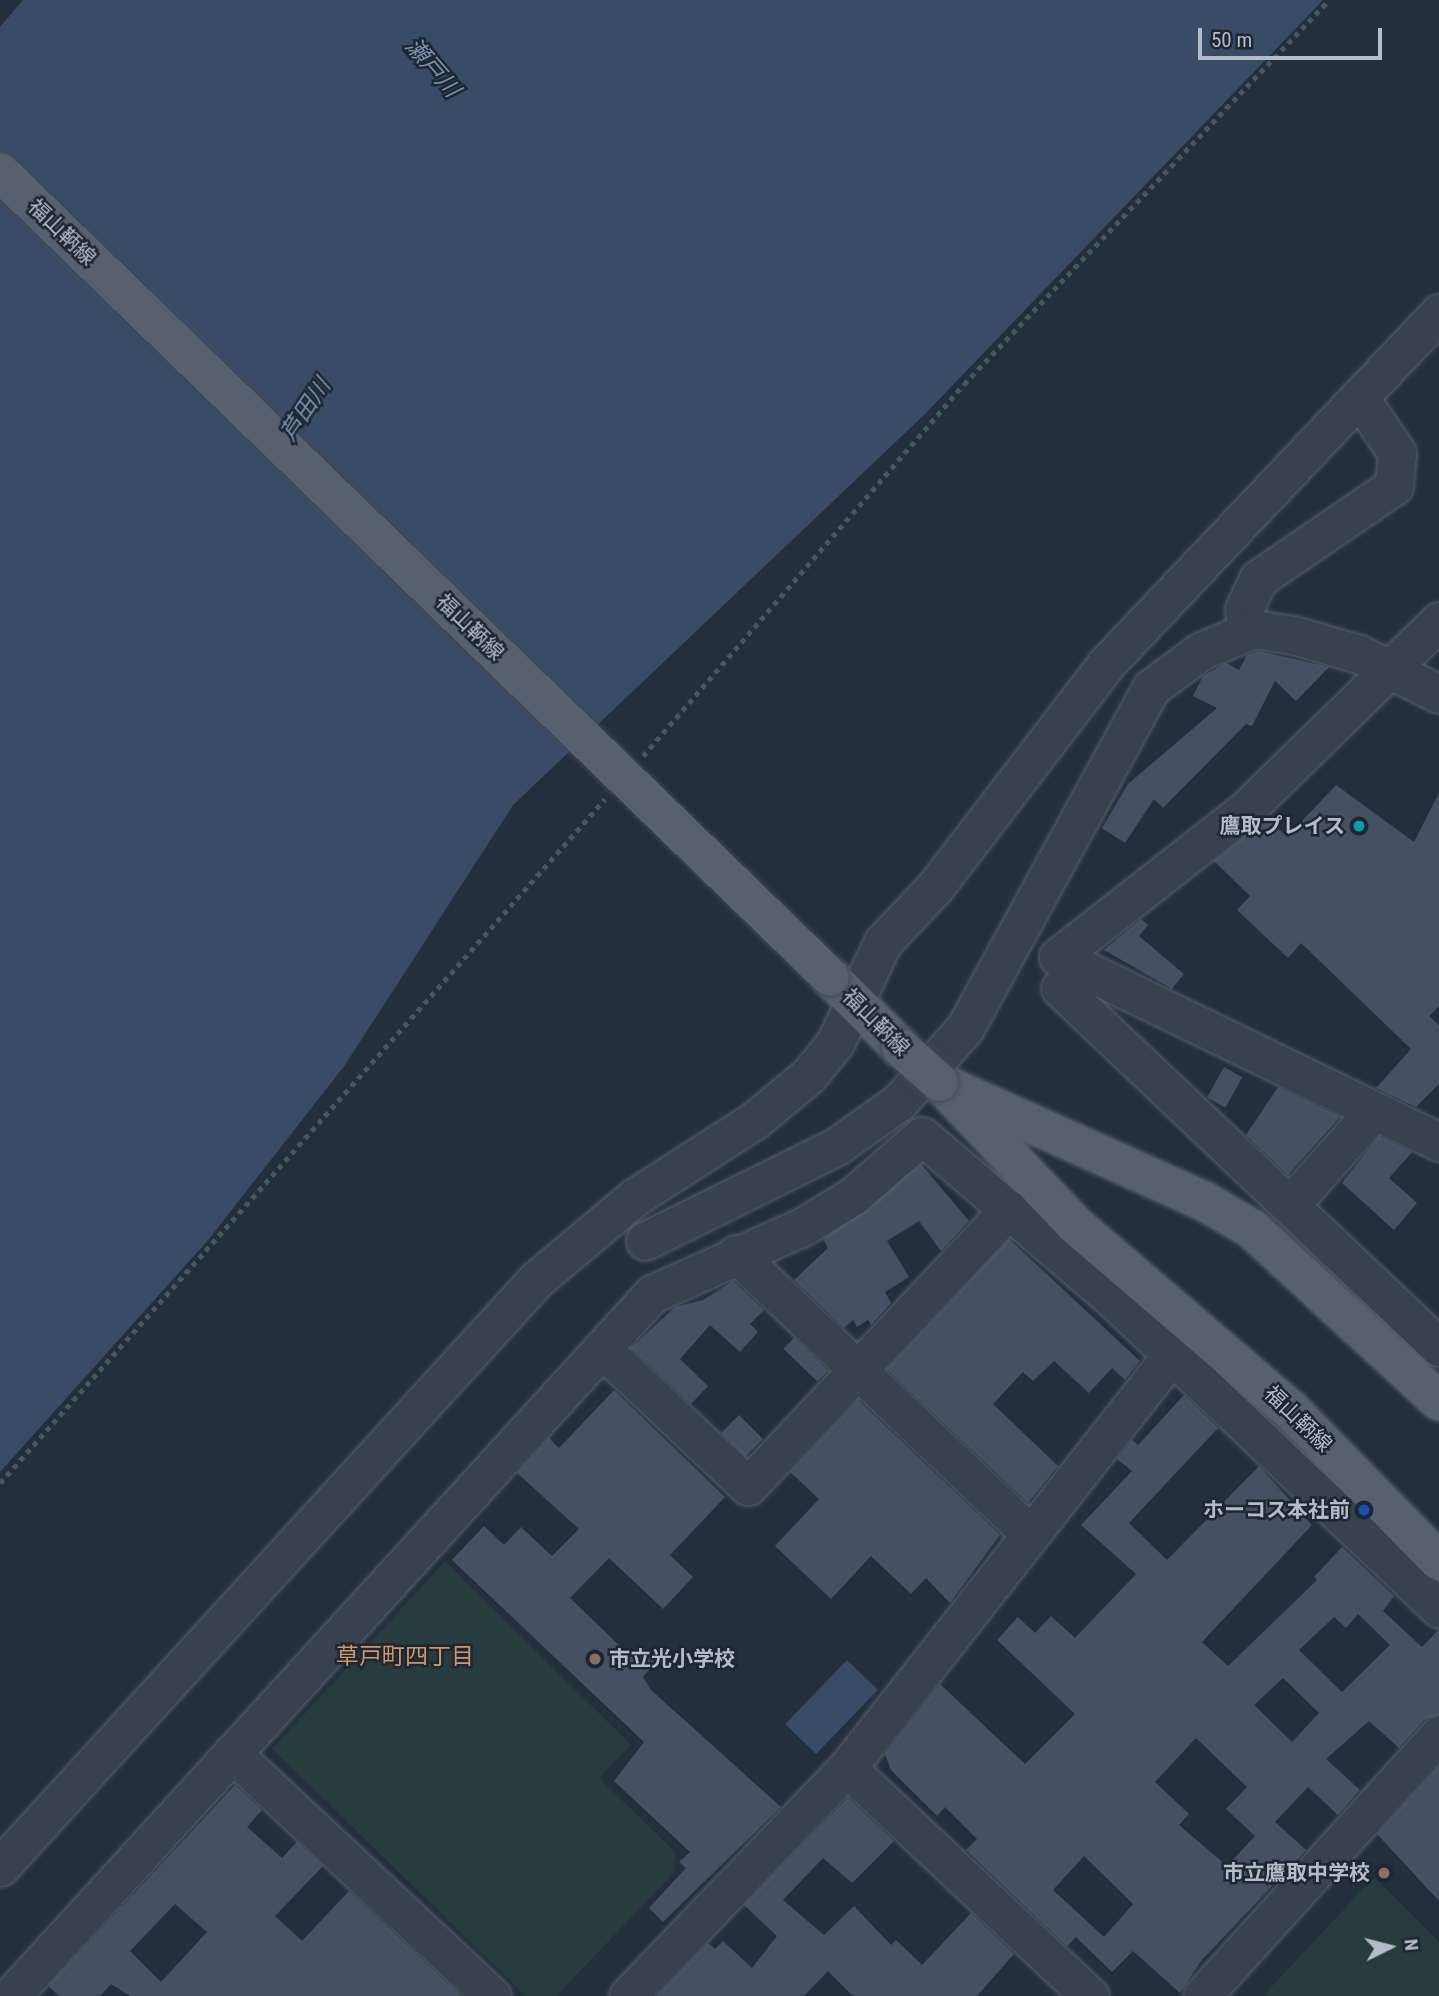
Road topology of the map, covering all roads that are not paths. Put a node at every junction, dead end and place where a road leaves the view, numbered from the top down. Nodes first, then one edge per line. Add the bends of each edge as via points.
1 (0, 172) edge
2 (1439, 313) edge
3 (1359, 397) junction
4 (1439, 621) edge
5 (1246, 631) junction
6 (1376, 664) junction
7 (1439, 694) edge
8 (1059, 988) dead end
9 (857, 1004) junction
10 (939, 1082) junction
11 (1374, 1111) junction
12 (1439, 1142) edge
13 (1291, 1204) junction
14 (1009, 1209) junction
15 (645, 1241) dead end
16 (736, 1254) junction
17 (1391, 1301) junction
18 (1361, 1329) junction
19 (1439, 1347) edge
20 (602, 1349) junction
21 (1171, 1356) junction
22 (857, 1370) junction
23 (1439, 1401) edge
24 (1030, 1533) junction
25 (1439, 1560) edge
26 (1439, 1609) edge
27 (1439, 1735) edge
28 (232, 1753) junction
29 (847, 1768) junction
30 (0, 1867) edge
31 (11, 1996) edge
32 (492, 1996) edge
33 (628, 1996) edge
34 (1090, 1996) edge
35 (1202, 1996) edge

1 - 9 main road, 福山鞆線, bridge
2 - 3 street
3 - 5 street via 1393,444 1394,486 1368,510 1306,543 1258,579 1244,609
3 - 9 street via 1106,664 934,887 883,942
4 - 6 street
5 - 6 street via 1293,635
5 - 15 street via 1200,651 1150,688 965,1028 899,1102 837,1146
6 - 7 street
6 - 11 street via 1244,811 1058,957
8 - 13 street
9 - 10 main road, 福山鞆線, bridge
9 - 30 street via 809,1074 755,1120 635,1197 536,1280
10 - 18 main road, 福山鞆線 via 1154,1178 1251,1229
10 - 25 main road, 福山鞆線 via 1066,1216 1290,1409
11 - 12 street
11 - 13 street
13 - 17 street
14 - 16 street via 922,1136 853,1196 804,1226
14 - 21 street
14 - 22 street
16 - 20 street via 652,1294
16 - 22 street
17 - 18 street
17 - 19 street
18 - 23 main road, 福山鞆線
20 - 22 street via 748,1486
20 - 28 street
21 - 24 street
21 - 26 street
22 - 24 street
24 - 29 street
27 - 35 street
28 - 31 street
28 - 32 street
29 - 33 street
29 - 34 street

